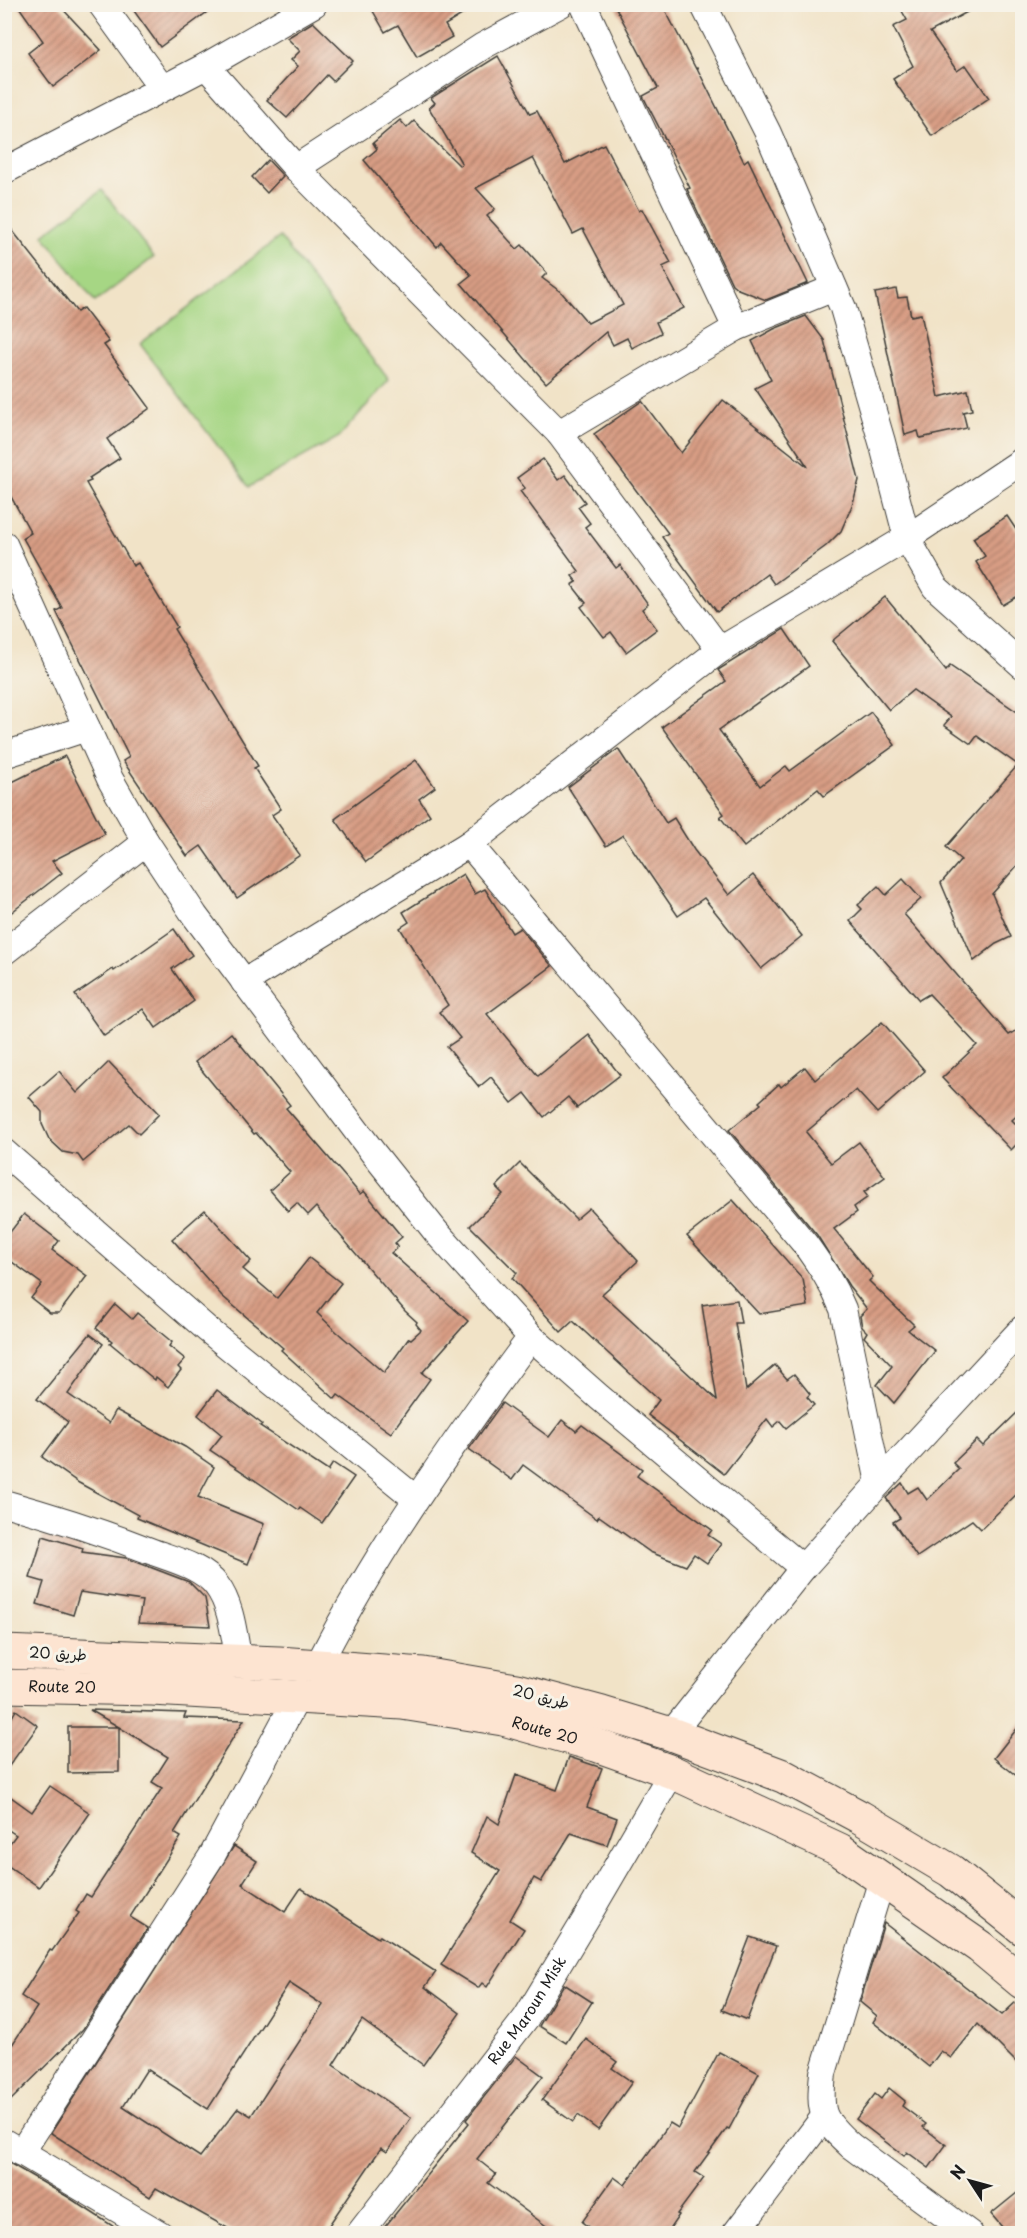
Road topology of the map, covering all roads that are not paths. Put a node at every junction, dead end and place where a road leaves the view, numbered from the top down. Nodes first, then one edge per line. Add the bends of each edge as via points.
1 (101, 4) edge
2 (314, 4) edge
3 (561, 4) edge
4 (583, 4) edge
5 (703, 4) edge
6 (206, 66) junction
7 (162, 88) junction
8 (296, 168) junction
9 (4, 171) edge
10 (834, 288) junction
11 (736, 328) junction
12 (559, 433) junction
13 (1023, 461) edge
14 (907, 538) junction
15 (4, 544) edge
16 (720, 650) junction
17 (1023, 665) edge
18 (87, 728) junction
19 (4, 755) edge
20 (146, 842) junction
21 (470, 844) junction
22 (4, 952) edge
23 (244, 982) junction
24 (4, 1152) edge
25 (1023, 1329) edge
26 (531, 1337) junction
27 (879, 1483) junction
28 (416, 1499) junction
29 (4, 1503) edge
30 (803, 1568) junction
31 (4, 1652) edge
32 (239, 1661) junction
33 (318, 1666) junction
34 (4, 1686) edge
35 (298, 1696) junction
36 (671, 1734) junction
37 (672, 1772) junction
38 (882, 1879) junction
39 (1018, 1915) edge
40 (1023, 1982) edge
41 (824, 2116) junction
42 (13, 2148) edge
43 (160, 2234) edge
44 (359, 2234) edge
45 (735, 2234) edge
46 (970, 2234) edge

1 - 7 street
2 - 6 street
3 - 8 street via 483,46
4 - 11 street
5 - 10 street via 768,133
6 - 7 street
6 - 8 street
7 - 9 street
8 - 12 street
10 - 11 street
10 - 14 street via 866,386
11 - 12 street
12 - 16 street
13 - 14 street
14 - 16 street
14 - 17 street via 935,587
15 - 18 street
16 - 21 street
18 - 19 street
18 - 20 street via 110,779
20 - 22 street
20 - 23 street
21 - 23 street
21 - 27 street via 826,1272 843,1309
23 - 26 street via 430,1224
24 - 28 street via 208,1330
25 - 27 street
26 - 28 street
26 - 30 street
27 - 30 street
28 - 33 street
29 - 32 street via 76,1523 187,1564 207,1576 218,1586 224,1600
30 - 36 street
31 - 32 main road, طريق 20
32 - 33 main road, طريق 20
33 - 36 main road, طريق 20 via 423,1674 516,1690
34 - 35 main road, Route 20
35 - 37 main road, Route 20 via 402,1703 503,1719 596,1745
35 - 42 street via 213,1854
36 - 39 main road, طريق 20 via 783,1776 860,1817
37 - 38 main road, Route 20 via 840,1850
37 - 44 street, Rue Maroun Misk via 526,2018
38 - 40 main road, Route 20
38 - 41 street via 823,2073
41 - 45 street
41 - 46 street via 851,2146
42 - 43 street

